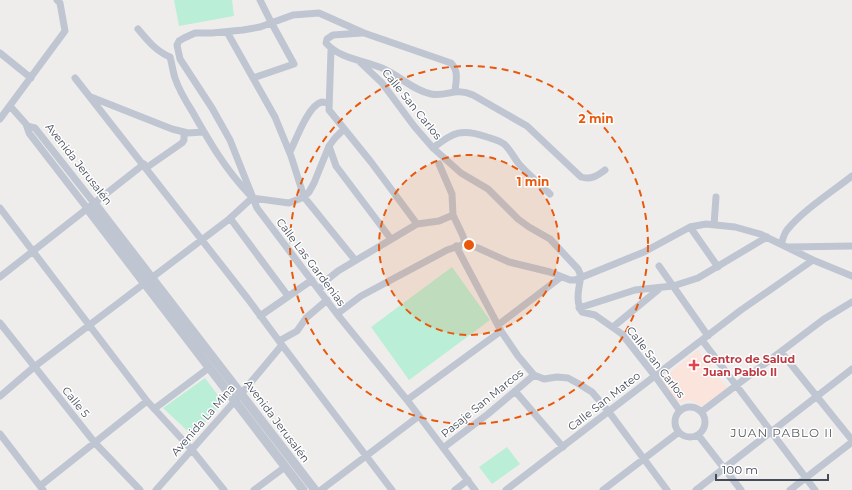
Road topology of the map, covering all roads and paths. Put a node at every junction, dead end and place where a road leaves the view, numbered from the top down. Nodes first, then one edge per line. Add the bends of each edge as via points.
1 (57, 0) edge
2 (260, 0) edge
3 (271, 22) junction
4 (138, 29) dead end
5 (227, 32) junction
6 (364, 33) junction
7 (331, 50) junction
8 (177, 51) junction
9 (0, 53) edge
10 (170, 57) junction
11 (360, 62) junction
12 (31, 78) junction
13 (75, 78) dead end
14 (253, 78) junction
15 (455, 91) junction
16 (90, 97) junction
17 (329, 103) junction
18 (10, 106) junction
19 (0, 119) edge
20 (344, 129) junction
21 (184, 132) junction
22 (203, 132) junction
23 (329, 146) junction
24 (433, 148) junction
25 (290, 152) junction
26 (439, 164) dead end
27 (145, 166) junction
28 (605, 170) dead end
29 (852, 176) edge
30 (550, 194) dead end
31 (304, 197) junction
32 (716, 197) dead end
33 (252, 198) junction
34 (91, 206) junction
35 (0, 208) edge
36 (453, 215) junction
37 (230, 218) junction
38 (417, 224) junction
39 (714, 225) junction
40 (690, 227) junction
41 (767, 237) junction
42 (201, 239) junction
43 (391, 239) junction
44 (465, 244) junction
45 (456, 246) junction
46 (784, 246) junction
47 (852, 246) edge
48 (33, 251) junction
49 (355, 260) junction
50 (814, 260) junction
51 (659, 266) dead end
52 (718, 267) junction
53 (581, 276) junction
54 (852, 276) edge
55 (0, 277) edge
56 (561, 277) junction
57 (148, 280) junction
58 (312, 280) junction
59 (673, 286) junction
60 (659, 288) junction
61 (319, 290) junction
62 (288, 296) junction
63 (327, 300) junction
64 (852, 302) edge
65 (580, 308) junction
66 (337, 314) junction
67 (260, 316) junction
68 (0, 323) edge
69 (90, 325) junction
70 (613, 327) junction
71 (499, 328) junction
72 (705, 338) junction
73 (280, 343) junction
74 (781, 352) junction
75 (34, 367) junction
76 (210, 367) junction
77 (852, 369) edge
78 (534, 375) junction
79 (655, 376) junction
80 (736, 386) junction
81 (516, 391) junction
82 (0, 396) edge
83 (818, 396) junction
84 (238, 397) junction
85 (407, 400) junction
86 (147, 401) junction
87 (154, 409) junction
88 (680, 411) junction
89 (609, 412) junction
90 (702, 412) junction
91 (419, 416) junction
92 (679, 432) junction
93 (771, 433) junction
94 (0, 434) edge
95 (698, 435) junction
96 (852, 441) edge
97 (95, 443) junction
98 (563, 447) junction
99 (443, 448) junction
100 (192, 450) junction
101 (366, 456) junction
102 (644, 459) junction
103 (286, 467) junction
104 (724, 469) junction
105 (806, 478) junction
106 (468, 480) junction
107 (42, 488) edge
108 (140, 490) edge
109 (156, 490) edge
110 (224, 490) edge
111 (254, 490) edge
112 (303, 490) edge
113 (315, 490) edge
114 (321, 490) edge
115 (392, 490) edge
116 (455, 490) edge
117 (475, 490) edge
118 (506, 490) edge
119 (603, 490) edge
120 (667, 490) edge
121 (696, 490) edge
122 (740, 490) edge
123 (790, 490) edge
124 (815, 490) edge

1 - 12 street via 60,3 65,31
2 - 3 street
3 - 5 street via 260,27
3 - 6 street via 293,15 319,13
3 - 14 street via 294,64
4 - 10 street via 152,45
5 - 8 street via 195,33 179,41
5 - 14 street
6 - 7 street via 333,35 326,43
6 - 15 street via 450,63 456,72
7 - 11 street
7 - 17 street
8 - 10 street
8 - 33 street, Calle Las Gardenias via 230,140
9 - 12 street
10 - 22 street via 182,96
11 - 15 street via 381,67 428,93 438,95
11 - 24 street, Calle San Carlos via 382,83
12 - 18 street
13 - 16 street
14 - 25 street via 275,117
15 - 28 street via 473,94 527,126 581,177 593,178
16 - 21 street
16 - 27 street
17 - 20 street via 329,110
17 - 25 street via 321,102 306,117
18 - 19 street
18 - 34 street, Avenida Jerusalén via 27,126 35,128
20 - 23 street
20 - 38 street
21 - 22 street
21 - 27 street via 182,143
22 - 33 street via 237,182
23 - 31 street via 310,192
23 - 43 street via 336,166
24 - 30 street via 462,132 472,132 499,141
24 - 53 street, Calle San Carlos via 461,172 488,189 518,219 550,239 578,269
25 - 31 street
26 - 36 street via 452,194
27 - 34 street
27 - 42 street
29 - 46 street via 794,222 786,231
31 - 33 street via 289,203
31 - 49 street
32 - 39 street
33 - 37 street
33 - 58 street, Calle Las Gardenias via 264,218
34 - 48 street
34 - 57 street, Avenida Jerusalén
35 - 48 street
36 - 38 street via 439,221
36 - 44 street
37 - 42 street
37 - 62 street
38 - 43 street
39 - 40 street
39 - 41 street via 747,230
40 - 52 street
40 - 53 street via 644,252
41 - 46 street
41 - 52 street
42 - 57 street
42 - 67 street
43 - 49 street
44 - 45 street
44 - 56 street via 509,262
45 - 66 street via 361,296
45 - 71 street
46 - 47 street
46 - 50 street
48 - 55 street
48 - 69 street
49 - 61 street via 328,279
50 - 54 street
50 - 72 street, Calle San Mateo via 762,294
51 - 59 street
52 - 59 street via 698,278
53 - 56 street via 574,280
53 - 65 street via 578,287
56 - 71 street
57 - 69 street
57 - 76 street, Avenida Jerusalén
57 - 84 street, Avenida Jerusalén
58 - 61 street, Calle Las Gardenias
58 - 62 street
59 - 60 street
59 - 72 street
60 - 65 street via 635,290
60 - 70 street
61 - 63 street, Calle Las Gardenias
62 - 67 street
63 - 66 street, Calle Las Gardenias
63 - 73 street via 306,318 297,332
64 - 74 street via 824,319
65 - 70 street, Calle San Carlos via 582,312 595,315
66 - 85 street, Calle Las Gardenias
67 - 73 street
68 - 75 street, Calle 5
69 - 75 street
69 - 86 street
70 - 79 street, Calle San Carlos via 628,341
71 - 78 street
71 - 85 street
72 - 79 street, Calle San Mateo
72 - 80 street
73 - 84 street, Avenida La Mina
73 - 101 street
74 - 80 street
74 - 83 street
75 - 82 street
75 - 97 street, Calle 5
76 - 84 street, Avenida Jerusalén
76 - 87 street
77 - 83 street
78 - 81 street, Pasaje San Marcos
78 - 89 street via 544,379 568,378 592,392
79 - 88 street, Calle San Carlos
79 - 89 street, Calle San Mateo
80 - 90 street
80 - 93 street
81 - 98 street
81 - 99 street, Pasaje San Marcos
83 - 93 street
83 - 96 street
84 - 100 street, Avenida La Mina
84 - 103 street, Avenida Jerusalén
84 - 113 street, Avenida Jerusalén
85 - 91 street, Calle Las Gardenias
86 - 87 street
86 - 97 street
87 - 100 street
88 - 90 street via 691,407
88 - 92 street via 675,422
89 - 98 street, Calle San Mateo
89 - 102 street
90 - 95 street via 705,422
91 - 99 street, Calle Las Gardenias
91 - 101 street
92 - 95 street via 688,437
92 - 102 street
93 - 104 street
93 - 105 street
94 - 107 street
95 - 104 street
96 - 105 street
97 - 107 street
97 - 108 street, Calle 5
98 - 118 street, Calle San Mateo
99 - 106 street, Calle Las Gardenias
100 - 109 street, Avenida La Mina
100 - 110 street
101 - 114 street
101 - 115 street
102 - 119 street
102 - 120 street
103 - 111 street
103 - 112 street, Avenida Jerusalén
104 - 121 street
104 - 122 street
105 - 123 street
105 - 124 street
106 - 116 street
106 - 117 street, Calle Las Gardenias

